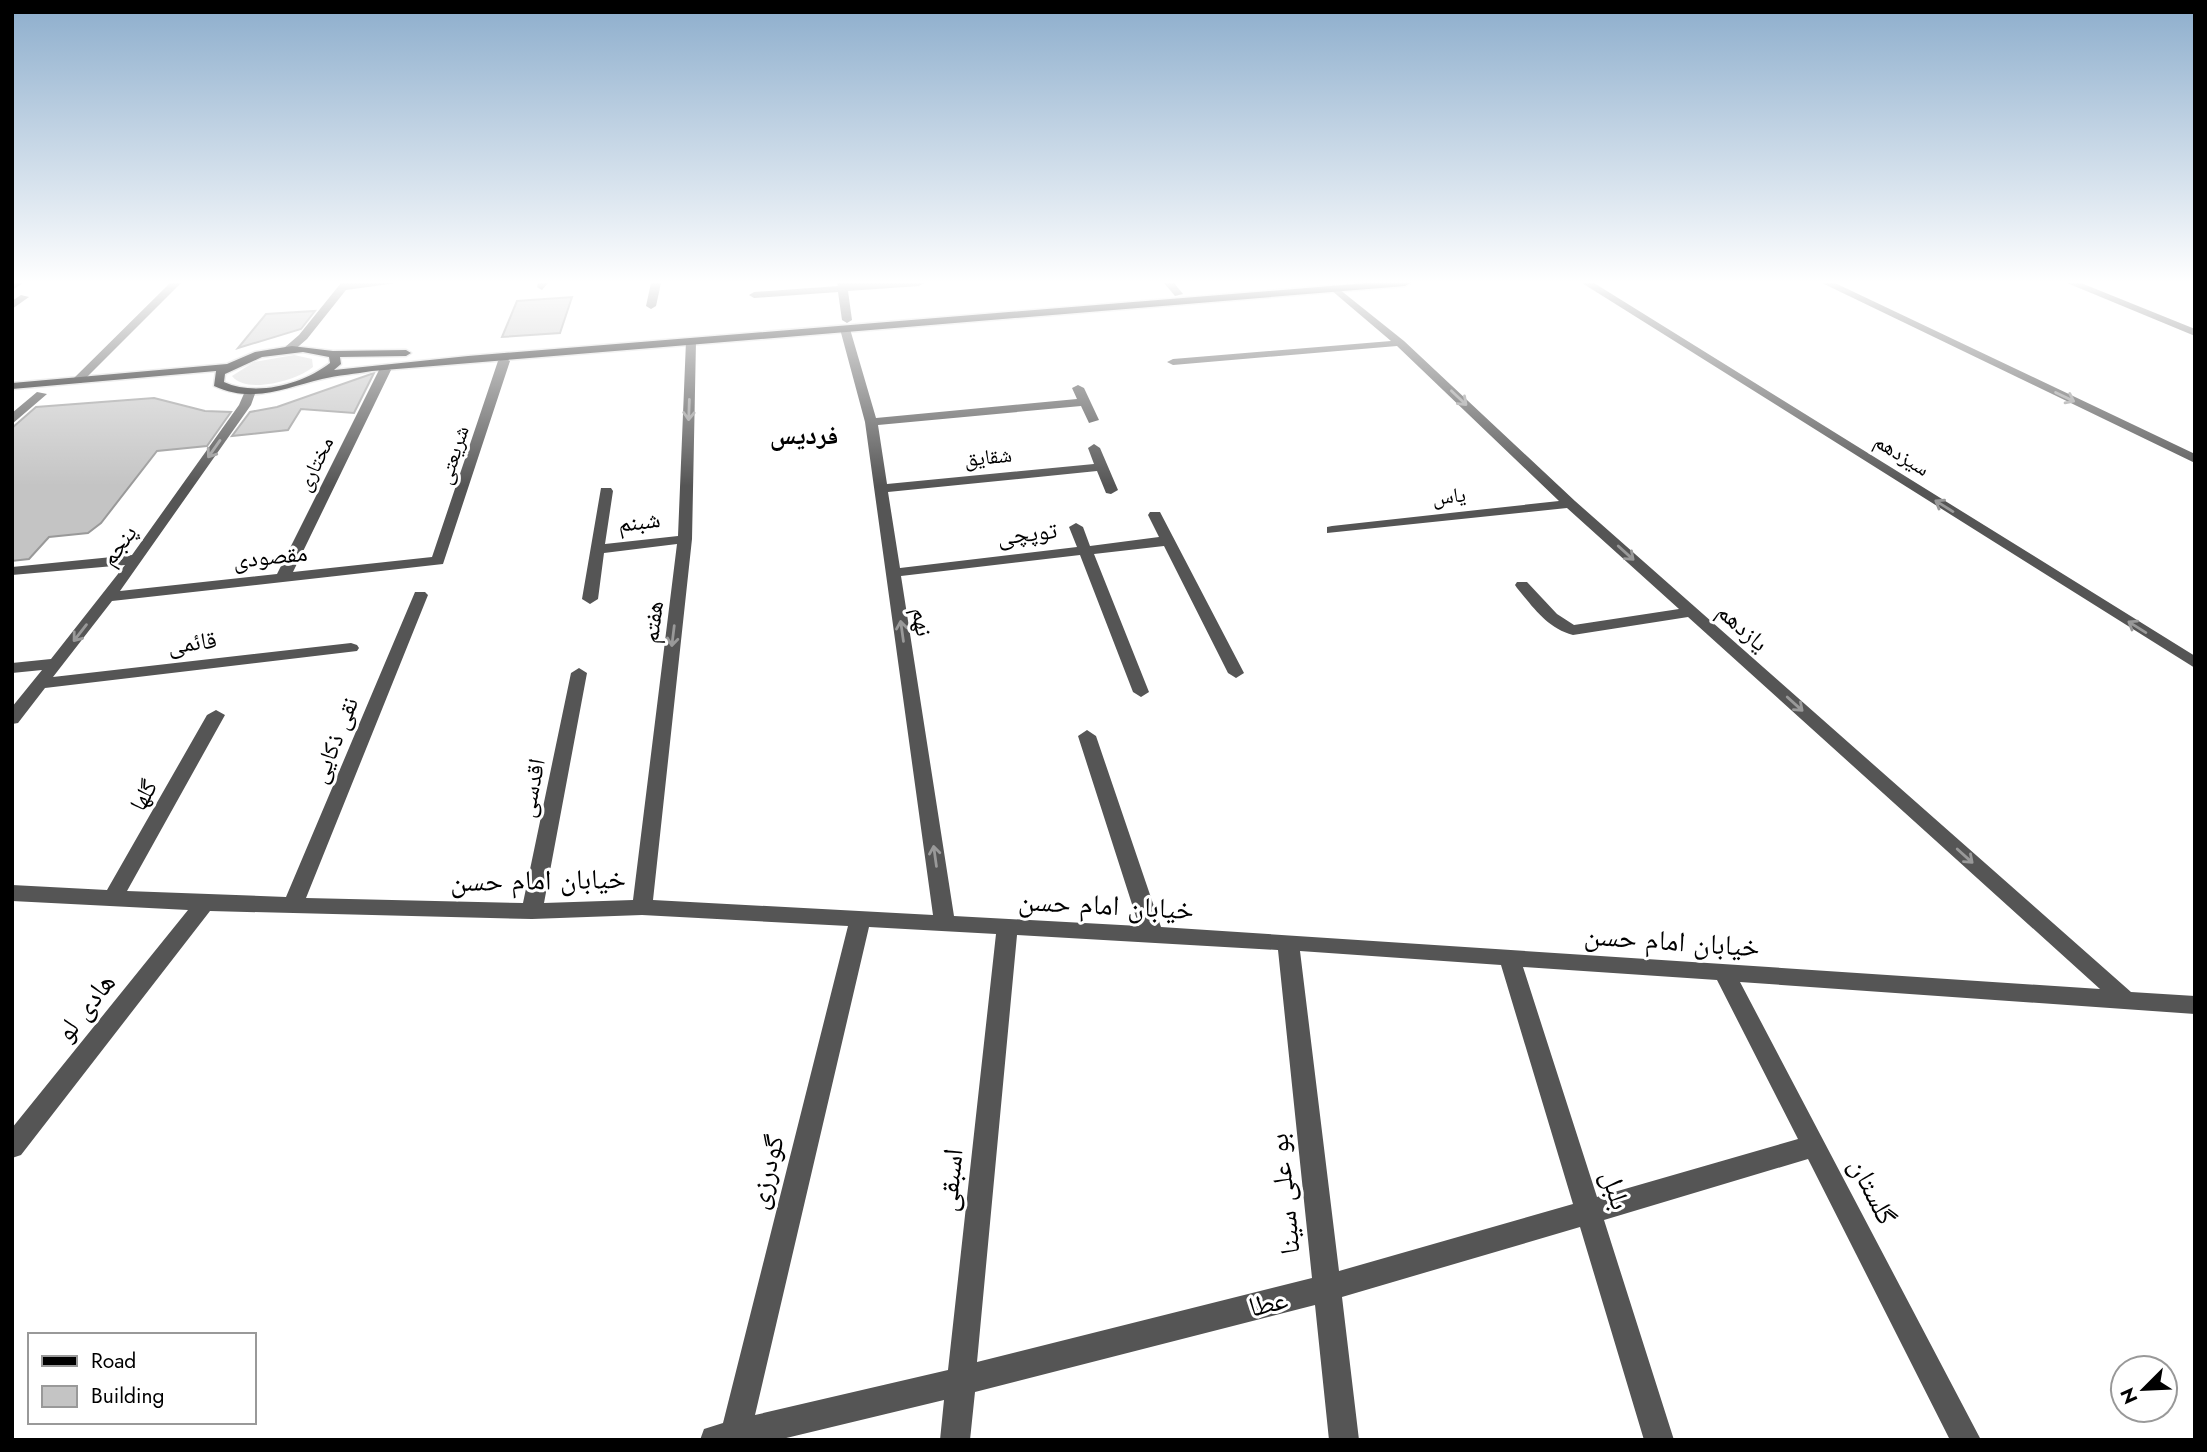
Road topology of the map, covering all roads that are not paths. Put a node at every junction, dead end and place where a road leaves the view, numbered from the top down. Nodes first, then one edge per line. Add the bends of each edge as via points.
1 (108, 351) edge
2 (279, 351) edge
3 (321, 351) edge
4 (449, 351) edge
5 (576, 351) edge
6 (691, 351) edge
7 (853, 351) edge
8 (1307, 351) edge
9 (1408, 351) edge
10 (1695, 351) edge
11 (1968, 351) edge
12 (333, 354) junction
13 (504, 360) dead end
14 (1173, 362) dead end
15 (227, 367) junction
16 (385, 370) dead end
17 (319, 376) junction
18 (77, 381) junction
19 (218, 384) junction
20 (12, 386) edge
21 (1077, 388) dead end
22 (250, 391) junction
23 (41, 394) junction
24 (12, 396) edge
25 (1086, 402) junction
26 (12, 420) edge
27 (1093, 420) dead end
28 (871, 422) junction
29 (1094, 448) dead end
30 (2195, 459) edge
31 (1101, 467) junction
32 (879, 489) junction
33 (1111, 490) dead end
34 (607, 491) dead end
35 (1570, 503) junction
36 (1155, 515) dead end
37 (1076, 527) dead end
38 (1332, 530) dead end
39 (685, 539) junction
40 (1166, 541) junction
41 (598, 549) junction
42 (1083, 549) junction
43 (137, 559) junction
44 (438, 561) joint
45 (12, 571) edge
46 (893, 573) junction
47 (283, 577) junction
48 (1522, 585) dead end
49 (420, 595) dead end
50 (107, 597) junction
51 (590, 599) dead end
52 (1692, 612) junction
53 (351, 648) dead end
54 (56, 663) junction
55 (2195, 663) edge
56 (12, 668) edge
57 (579, 673) dead end
58 (1236, 673) dead end
59 (39, 684) junction
60 (1141, 692) dead end
61 (216, 715) dead end
62 (12, 719) edge
63 (1087, 736) dead end
64 (12, 893) edge
65 (113, 898) junction
66 (205, 903) junction
67 (293, 905) junction
68 (642, 907) junction
69 (532, 912) junction
70 (860, 919) junction
71 (946, 924) junction
72 (1007, 928) junction
73 (1153, 936) junction
74 (1288, 942) junction
75 (1510, 959) junction
76 (1724, 972) junction
77 (2123, 997) junction
78 (2195, 1004) edge
79 (1815, 1146) junction
80 (12, 1147) edge
81 (1590, 1211) junction
82 (1327, 1288) junction
83 (961, 1381) junction
84 (728, 1438) edge
85 (955, 1440) edge
86 (1344, 1440) edge
87 (1658, 1440) edge
88 (1966, 1440) edge

1 - 18 street
2 - 15 main road
3 - 12 main road
4 - 12 main road
5 - 17 main road
6 -> 39 street, هفتم
7 - 28 street, نهم
8 - 14 street
9 -> 35 street, یازدهم
55 -> 10 street, سیزدهم
11 -> 30 street
12 - 17 main road via 335,364
13 - 44 street, شریعتی
15 - 18 main road
15 - 19 main road via 216,379
16 - 47 street, مختاری
17 - 22 main road via 287,387
18 - 20 main road
19 - 22 main road
19 - 23 main road via 194,381
21 - 25 street
22 -> 43 street, پنجم via 245,405
23 - 24 main road
23 - 26 street
25 - 27 street
25 - 28 street
28 - 32 street, نهم
29 - 31 street
31 - 32 street, شقایق
31 - 33 street
32 - 46 street, نهم
34 - 41 street, شبنم
35 - 38 street, یاس
35 -> 52 street, یازدهم
36 - 40 street
37 - 42 street
39 - 41 street, شبنم
39 -> 68 street, هفتم
40 - 42 street, توپچی
40 - 58 street
41 - 51 street, شبنم
42 - 46 street, توپچی
42 - 60 street
43 - 45 street
43 - 50 street, پنجم
44 - 47 street, مقصودی
71 -> 46 street, نهم
47 - 50 street, مقصودی
48 - 52 street via 1561,627 1573,630
49 - 67 street, نقی ذکایی
50 -> 54 street, پنجم
52 -> 77 street, یازدهم
53 - 59 street, قائمی
54 - 56 street
54 - 59 street, پنجم
57 - 69 street, اقدسی
59 - 62 street, پنجم
61 - 65 street, گلها
63 - 73 street
64 - 65 street, خیابان امام حسن
65 - 66 street, خیابان امام حسن
66 - 67 street, خیابان امام حسن
66 - 80 street, هادی لو
67 - 69 street, خیابان امام حسن
68 - 69 street, خیابان امام حسن
68 - 70 street, خیابان امام حسن
70 - 71 street, خیابان امام حسن
70 - 84 street, گودرزی
71 - 72 street, خیابان امام حسن
72 - 73 street, خیابان امام حسن
72 - 83 street, اسبقی
73 - 74 street, خیابان امام حسن
74 - 75 street, خیابان امام حسن
74 - 82 street, بو علی سینا
75 - 76 street, خیابان امام حسن
75 - 81 street, بلبل
76 - 77 street, خیابان امام حسن
76 - 79 street, گلستان
77 - 78 street, خیابان امام حسن
79 - 81 street, عطا
79 - 88 street, گلستان
81 - 82 street, عطا
81 - 87 street, بلبل
82 - 83 street, عطا
82 - 86 street, بو علی سینا
83 - 84 street, عطا
83 - 85 street, اسبقی

